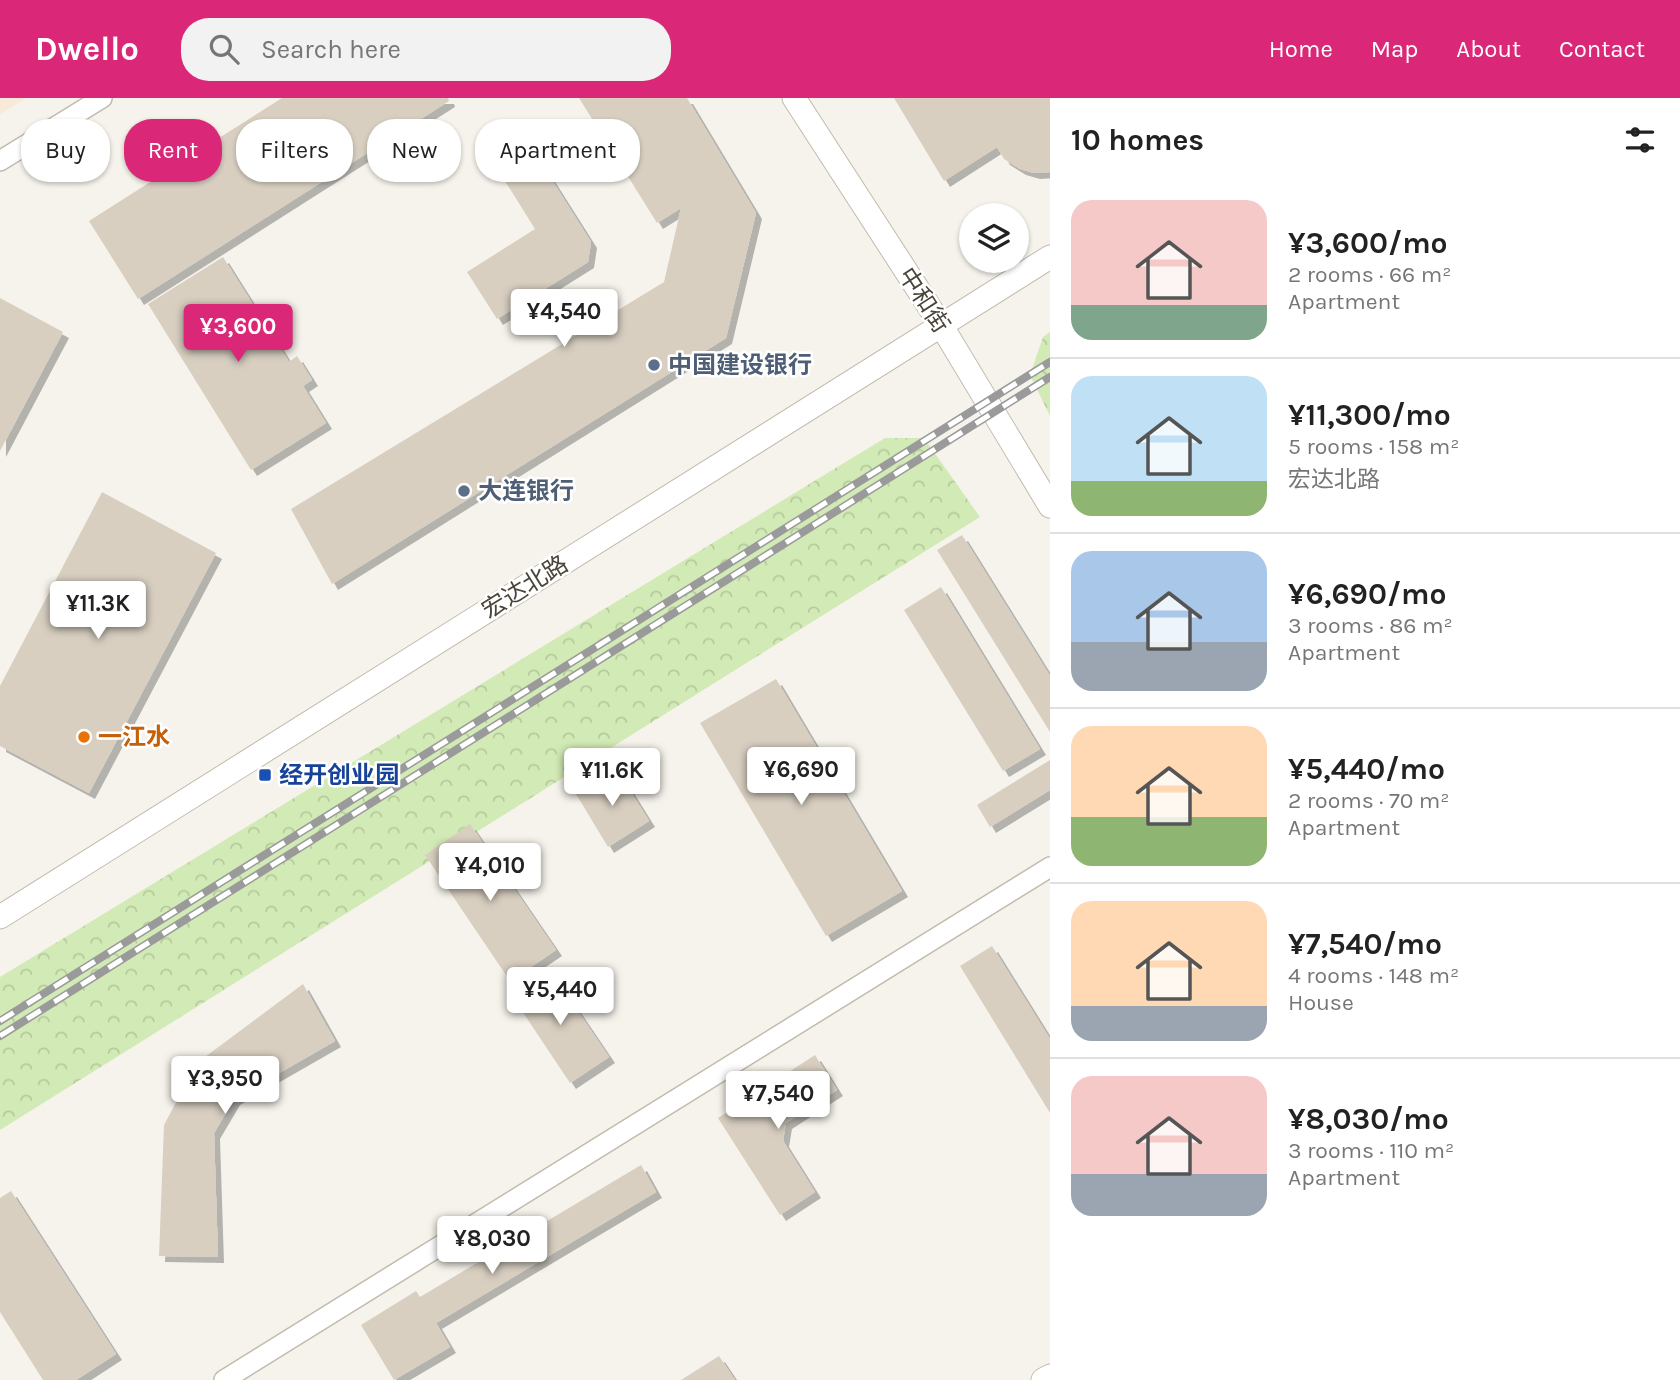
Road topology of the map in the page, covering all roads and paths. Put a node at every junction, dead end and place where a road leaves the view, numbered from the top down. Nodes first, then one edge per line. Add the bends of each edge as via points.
1 (102, 98) edge
2 (794, 98) edge
3 (0, 161) edge
4 (1050, 257) edge
5 (941, 325) junction
6 (1050, 506) edge
7 (1050, 867) edge
8 (0, 917) edge
9 (1050, 1376) edge
10 (224, 1380) edge
11 (1043, 1380) edge

1 - 3 street
2 - 5 street, 中和街
4 - 5 street, 宏达北路
5 - 6 street, 中和街
5 - 8 street, 宏达北路
7 - 10 street
9 - 11 street

